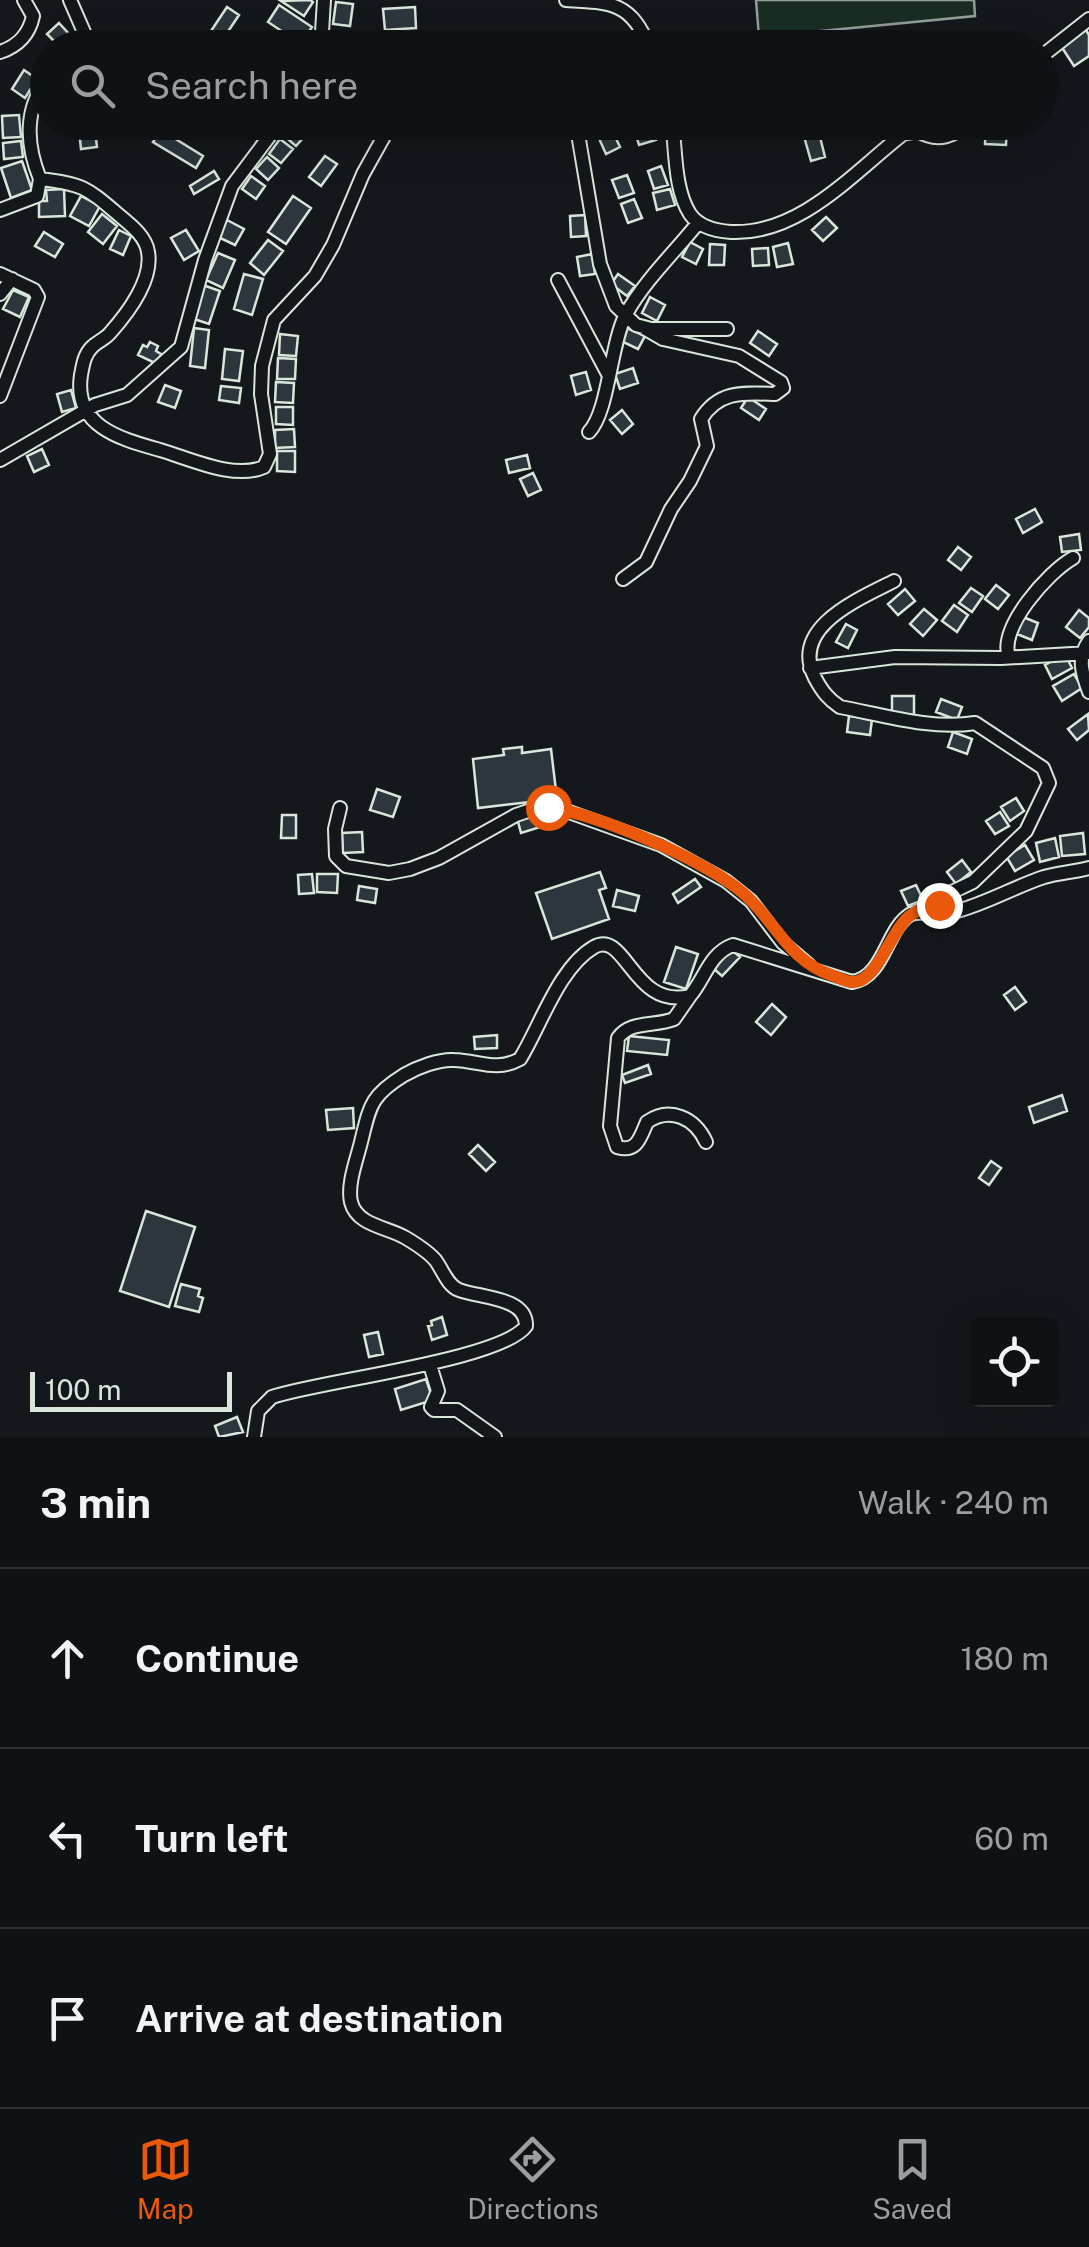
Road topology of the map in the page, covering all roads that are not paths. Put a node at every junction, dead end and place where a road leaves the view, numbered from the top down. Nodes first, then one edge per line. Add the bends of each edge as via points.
1 (24, 0) edge
2 (70, 0) edge
3 (324, 0) edge
4 (566, 0) edge
5 (1089, 19) edge
6 (30, 30) edge
7 (30, 30) edge
8 (82, 30) edge
9 (322, 30) edge
10 (641, 30) edge
11 (1059, 43) edge
12 (0, 52) edge
13 (30, 107) edge
14 (30, 133) edge
15 (31, 140) edge
16 (266, 140) edge
17 (383, 140) edge
18 (579, 140) edge
19 (674, 140) edge
20 (895, 140) edge
21 (40, 179) junction
22 (0, 210) edge
23 (698, 223) junction
24 (6, 276) edge
25 (558, 280) dead end
26 (0, 294) edge
27 (625, 316) junction
28 (644, 328) junction
29 (727, 330) dead end
30 (608, 374) junction
31 (0, 396) edge
32 (85, 410) junction
33 (589, 432) dead end
34 (0, 460) edge
35 (1073, 558) dead end
36 (624, 580) dead end
37 (894, 580) dead end
38 (1087, 649) edge
39 (1009, 657) junction
40 (810, 668) junction
41 (1089, 692) edge
42 (340, 808) dead end
43 (1089, 868) edge
44 (917, 912) junction
45 (815, 970) junction
46 (690, 996) junction
47 (706, 1142) dead end
48 (430, 1365) junction
49 (254, 1437) edge
50 (495, 1437) edge

1 - 6 street via 33,16
2 - 8 street
3 - 9 street
4 - 10 street via 620,7
5 - 11 street
7 - 12 street
13 - 14 street
15 - 21 street
16 - 32 street via 232,186 182,345 127,395
17 - 32 street via 315,276 274,320 262,366 270,454 264,467 241,472 146,446 110,434
18 - 27 street via 605,284
19 - 23 street via 680,190
20 - 23 street via 780,224 745,232
21 - 22 street via 37,196
21 - 32 street via 92,191 139,233 148,250 136,297 83,360
23 - 27 street
24 - 26 street
24 - 31 street via 38,297
25 - 30 street
27 - 28 street
27 - 30 street
28 - 29 street
28 - 36 street via 663,339 738,356 783,388 734,393 707,409 700,419 706,446 690,481 646,562
30 - 33 street via 600,415
32 - 34 street
35 - 39 street via 1013,622 1005,646
37 - 40 street via 824,623 810,648
38 - 39 street
38 - 41 street via 1081,668
39 - 40 street via 894,657
40 - 44 street via 828,700 840,707 956,726 975,722 1049,777 1026,830 972,882
42 - 45 street via 336,856 346,866 389,873 439,858 534,808 558,808 661,845 726,881
43 - 44 street via 1046,876 961,910
44 - 45 street via 907,916 866,978 852,982
45 - 46 street via 733,944 713,958
46 - 47 street via 674,1019 634,1026 618,1038 610,1126 617,1147 632,1148 647,1122 672,1114 689,1120
46 - 48 street via 658,995 615,950 593,948 551,1000 520,1059 494,1068 450,1059 425,1066 370,1105 350,1191 355,1211 426,1252 456,1290 510,1302 527,1320 522,1332
48 - 49 street via 272,1396 258,1411
48 - 50 street via 438,1392 431,1407 456,1410

